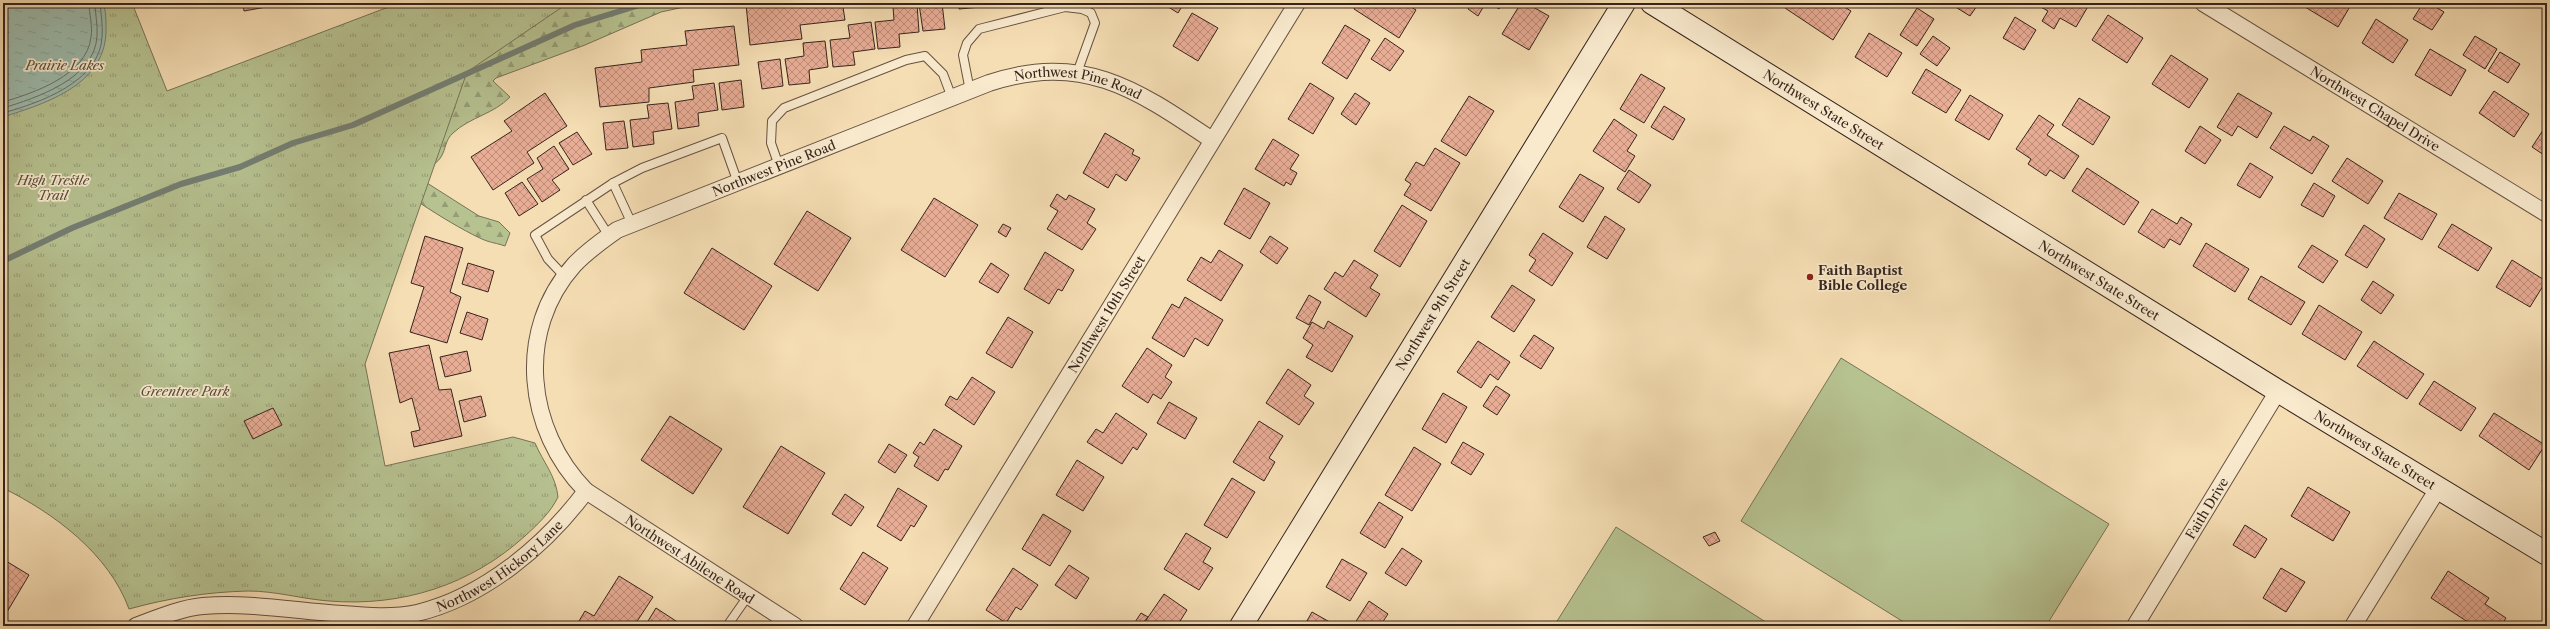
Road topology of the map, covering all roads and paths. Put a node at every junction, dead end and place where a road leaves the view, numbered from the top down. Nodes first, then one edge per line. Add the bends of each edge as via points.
1 (1297, 3) edge
2 (1624, 3) edge
3 (1652, 3) edge
4 (2203, 3) edge
5 (1077, 73) junction
6 (970, 91) junction
7 (952, 98) junction
8 (1212, 140) junction
9 (779, 166) junction
10 (613, 182) junction
11 (738, 183) junction
12 (586, 200) junction
13 (2547, 214) edge
14 (632, 224) junction
15 (609, 236) junction
16 (565, 277) junction
17 (2278, 391) junction
18 (2439, 487) junction
19 (586, 491) junction
20 (2547, 554) edge
21 (748, 596) junction
22 (136, 626) edge
23 (727, 626) edge
24 (795, 626) edge
25 (915, 626) edge
26 (1241, 626) edge
27 (2135, 626) edge
28 (2353, 626) edge

1 - 8 street, Northwest 10th Street
2 - 26 main road, Northwest 9th Street
3 - 17 main road, Northwest State Street
4 - 13 street, Northwest Chapel Drive
5 - 6 street, Northwest Pine Road via 1031,72
5 - 6 lane via 1095,23 1091,13 1065,7 979,29 967,43 963,55
5 - 8 street, Northwest Pine Road via 1125,87
6 - 7 street, Northwest Pine Road
7 - 9 street, Northwest Pine Road
7 - 9 lane via 943,74 925,56 906,60 784,108 772,121 771,143
8 - 25 street, Northwest 10th Street
9 - 11 street, Northwest Pine Road
10 - 11 lane via 642,168 722,138
10 - 12 lane
10 - 14 lane
11 - 14 street, Northwest Pine Road
12 - 15 lane
12 - 16 lane via 535,235 548,259
14 - 15 street, Northwest Pine Road
15 - 16 street, Northwest Pine Road via 579,260
16 - 19 street, Northwest Pine Road via 548,307 540,333 536,392 552,444 574,478
17 - 18 main road, Northwest State Street
17 - 27 street, Faith Drive
18 - 20 main road, Northwest State Street
18 - 28 street
19 - 21 street, Northwest Abilene Road
19 - 22 street, Northwest Hickory Lane via 570,513 526,554 485,585 440,606 416,613 395,615 342,614 239,604 201,606
21 - 23 lane
21 - 24 street, Northwest Abilene Road

